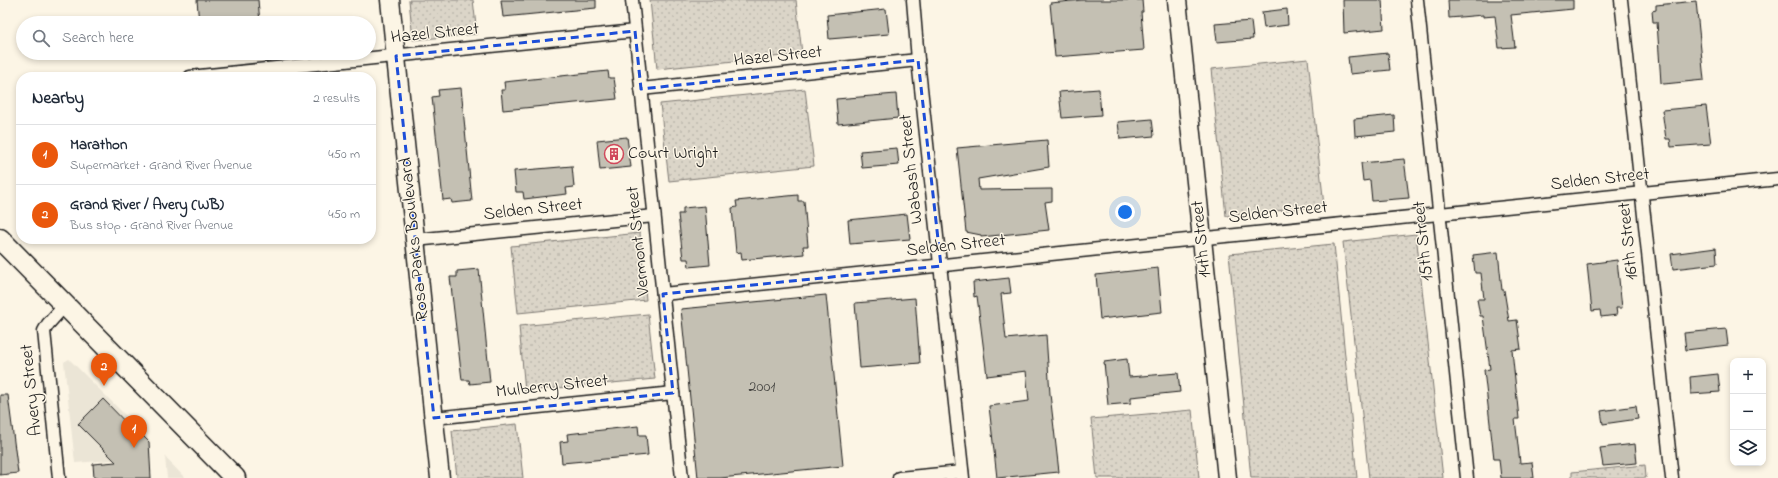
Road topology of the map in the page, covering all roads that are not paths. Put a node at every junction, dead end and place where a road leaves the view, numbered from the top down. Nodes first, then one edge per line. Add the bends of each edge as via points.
1 (390, 0) edge
2 (632, 0) edge
3 (913, 0) edge
4 (1177, 0) edge
5 (1417, 0) edge
6 (1622, 0) edge
7 (635, 31) junction
8 (396, 56) junction
9 (376, 58) edge
10 (357, 60) edge
11 (918, 60) junction
12 (239, 72) edge
13 (641, 88) junction
14 (1778, 179) edge
15 (1642, 194) junction
16 (1439, 214) junction
17 (654, 216) junction
18 (0, 239) edge
19 (1202, 239) junction
20 (415, 240) junction
21 (941, 266) junction
22 (662, 294) junction
23 (65, 305) junction
24 (673, 393) junction
25 (434, 418) junction
26 (963, 475) edge
27 (59, 478) edge
28 (234, 478) edge
29 (440, 478) edge
30 (682, 478) edge
31 (899, 478) edge
32 (1227, 478) edge
33 (1467, 478) edge
34 (1672, 478) edge

1 - 8 street, Rosa Parks Boulevard
2 - 7 street, Vermont Street
3 - 11 street, Wabash Street
4 - 19 street, 14th Street
5 - 16 street, 15th Street
6 - 15 street, 16th Street
7 - 8 street, Hazel Street
7 - 13 street, Vermont Street
8 - 9 street, Hazel Street
8 - 20 street, Rosa Parks Boulevard
10 - 12 street, Hazel Street
11 - 13 street, Hazel Street
11 - 21 street, Wabash Street
13 - 17 street, Vermont Street
14 - 15 street, Selden Street
15 - 16 street, Selden Street
15 - 34 street, 16th Street
16 - 19 street, Selden Street
16 - 33 street, 15th Street
17 - 20 street, Selden Street
17 - 22 street, Vermont Street
18 - 23 main road
19 - 21 street, Selden Street
19 - 32 street, 14th Street
20 - 25 street, Rosa Parks Boulevard
21 - 22 street, Selden Street
21 - 26 street, Wabash Street
22 - 24 street, Vermont Street
23 - 27 street, Avery Street via 44,331
23 - 28 main road
24 - 25 street, Mulberry Street
24 - 30 street, Vermont Street
25 - 29 street, Rosa Parks Boulevard
26 - 31 street

